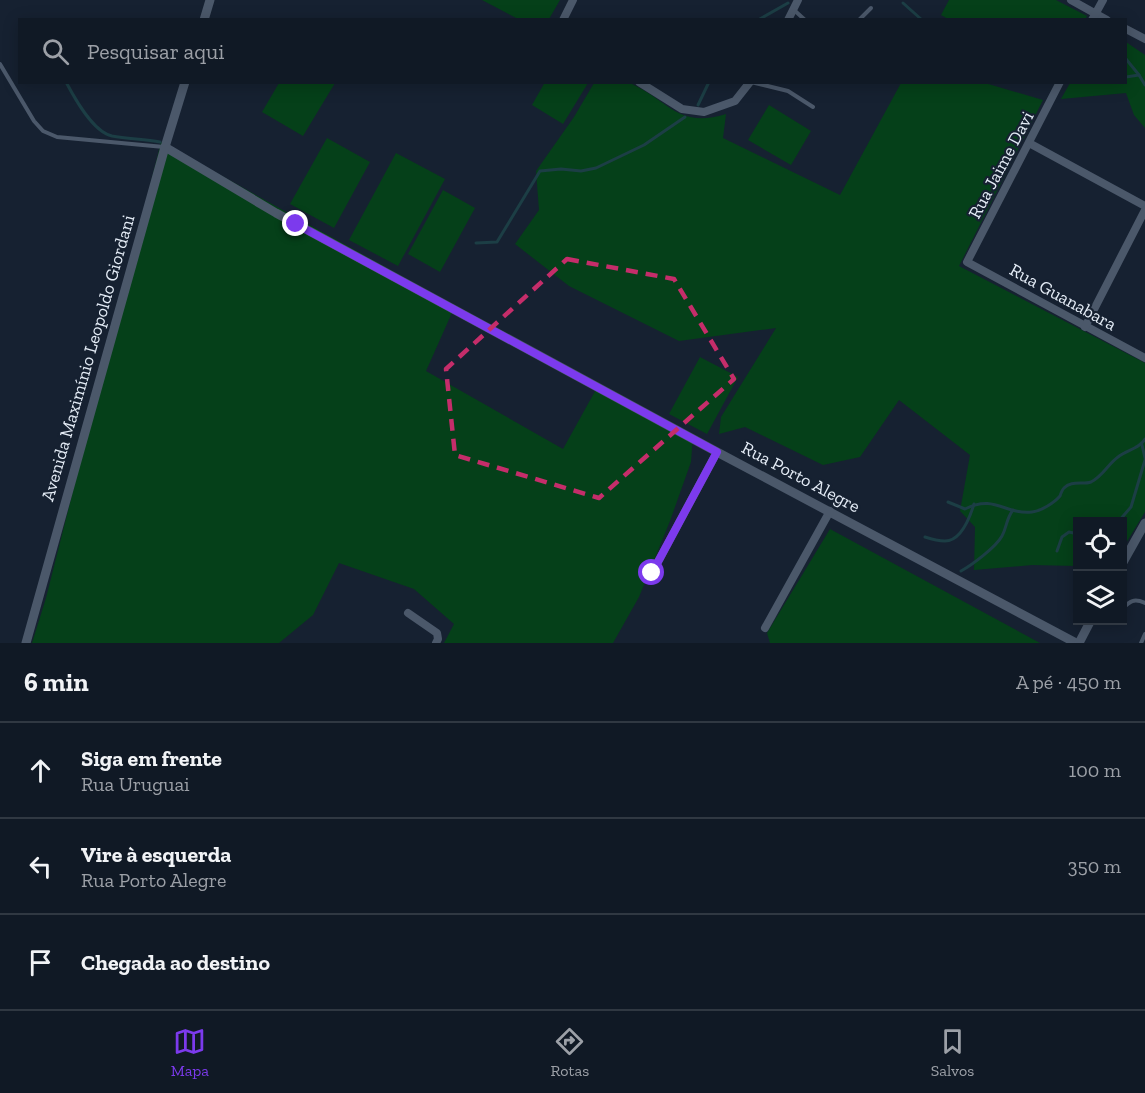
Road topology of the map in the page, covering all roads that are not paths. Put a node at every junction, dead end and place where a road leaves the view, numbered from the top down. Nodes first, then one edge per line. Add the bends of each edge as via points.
1 (210, 0) edge
2 (573, 0) edge
3 (798, 0) edge
4 (1071, 0) edge
5 (1103, 0) edge
6 (871, 8) dead end
7 (793, 9) junction
8 (1094, 16) edge
9 (205, 18) edge
10 (564, 18) edge
11 (789, 18) edge
12 (803, 18) edge
13 (861, 18) edge
14 (1127, 30) edge
15 (1145, 39) edge
16 (0, 64) edge
17 (184, 84) edge
18 (642, 84) edge
19 (749, 84) edge
20 (759, 84) edge
21 (1059, 84) edge
22 (813, 107) dead end
23 (1029, 143) junction
24 (165, 147) junction
25 (1145, 206) edge
26 (1145, 210) edge
27 (967, 262) joint
28 (1085, 327) junction
29 (1145, 358) edge
30 (717, 452) junction
31 (830, 511) junction
32 (1145, 523) edge
33 (1127, 555) edge
34 (652, 573) dead end
35 (1145, 603) edge
36 (1127, 605) edge
37 (408, 613) dead end
38 (1089, 625) edge
39 (765, 628) dead end
40 (1145, 634) edge
41 (26, 643) edge
42 (436, 643) edge
43 (1078, 643) edge
44 (1141, 643) edge

1 - 9 street
2 - 10 street
3 - 7 street
4 - 8 street
5 - 8 street
6 - 13 lane
7 - 11 street
7 - 12 lane
14 - 15 street
16 - 24 lane via 43,131 57,137
17 - 24 street, Avenida Maximínio Leopoldo Giordani
18 - 19 street via 682,109 704,112 735,101
20 - 22 lane via 788,91
21 - 23 street, Rua Jaime Davi
23 - 25 street
23 - 27 street, Rua Jaime Davi
24 - 30 street, Rua Porto Alegre via 276,213
24 - 41 street, Avenida Maximínio Leopoldo Giordani
26 - 28 street
27 - 28 street, Rua Guanabara
28 - 29 street, Rua Guanabara
30 - 31 street, Rua Porto Alegre
30 - 34 street
31 - 39 street
31 - 43 street, Rua Porto Alegre
32 - 33 street
35 - 36 lane via 1136,600
37 - 42 street via 437,633
38 - 43 street
40 - 44 lane

